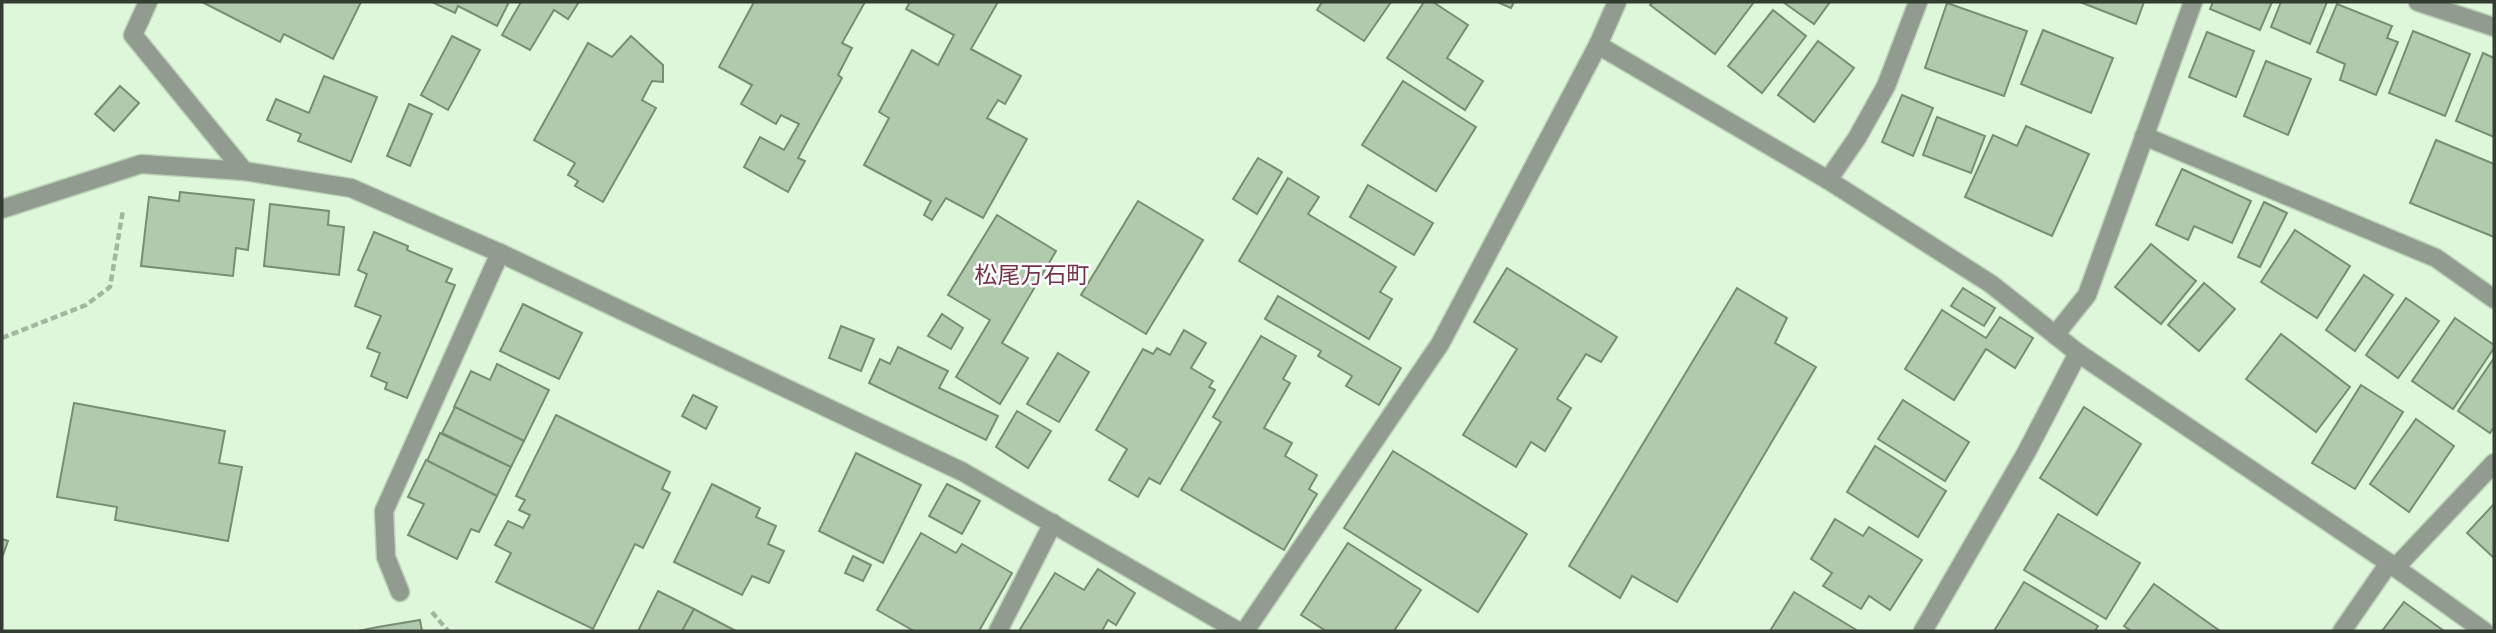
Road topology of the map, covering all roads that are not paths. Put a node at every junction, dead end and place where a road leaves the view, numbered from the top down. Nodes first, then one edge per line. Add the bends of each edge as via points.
1 (148, 2) edge
2 (1617, 2) edge
3 (1918, 2) edge
4 (2193, 2) edge
5 (2418, 2) edge
6 (2494, 27) edge
7 (1598, 46) junction
8 (2144, 136) junction
9 (244, 171) junction
10 (1828, 180) junction
11 (2, 209) edge
12 (499, 253) junction
13 (2494, 299) edge
14 (2055, 335) junction
15 (2078, 354) junction
16 (2494, 463) edge
17 (1053, 523) junction
18 (2392, 566) junction
19 (400, 592) dead end
20 (999, 631) edge
21 (1238, 631) edge
22 (1245, 631) edge
23 (1923, 631) edge
24 (2342, 631) edge
25 (2484, 631) edge

1 - 9 street via 134,35
2 - 7 street
3 - 10 street via 1886,86
4 - 8 street
5 - 6 street
7 - 10 street
7 - 22 street via 1440,344
8 - 13 street via 2436,258
8 - 14 street via 2087,295
9 - 11 street via 141,164
9 - 12 street via 351,188
10 - 14 street via 1991,284
12 - 17 street via 963,472
12 - 19 street via 384,511 386,557
14 - 15 street
15 - 18 street
15 - 23 street
16 - 18 street
17 - 20 street
17 - 21 street
18 - 24 street
18 - 25 street

